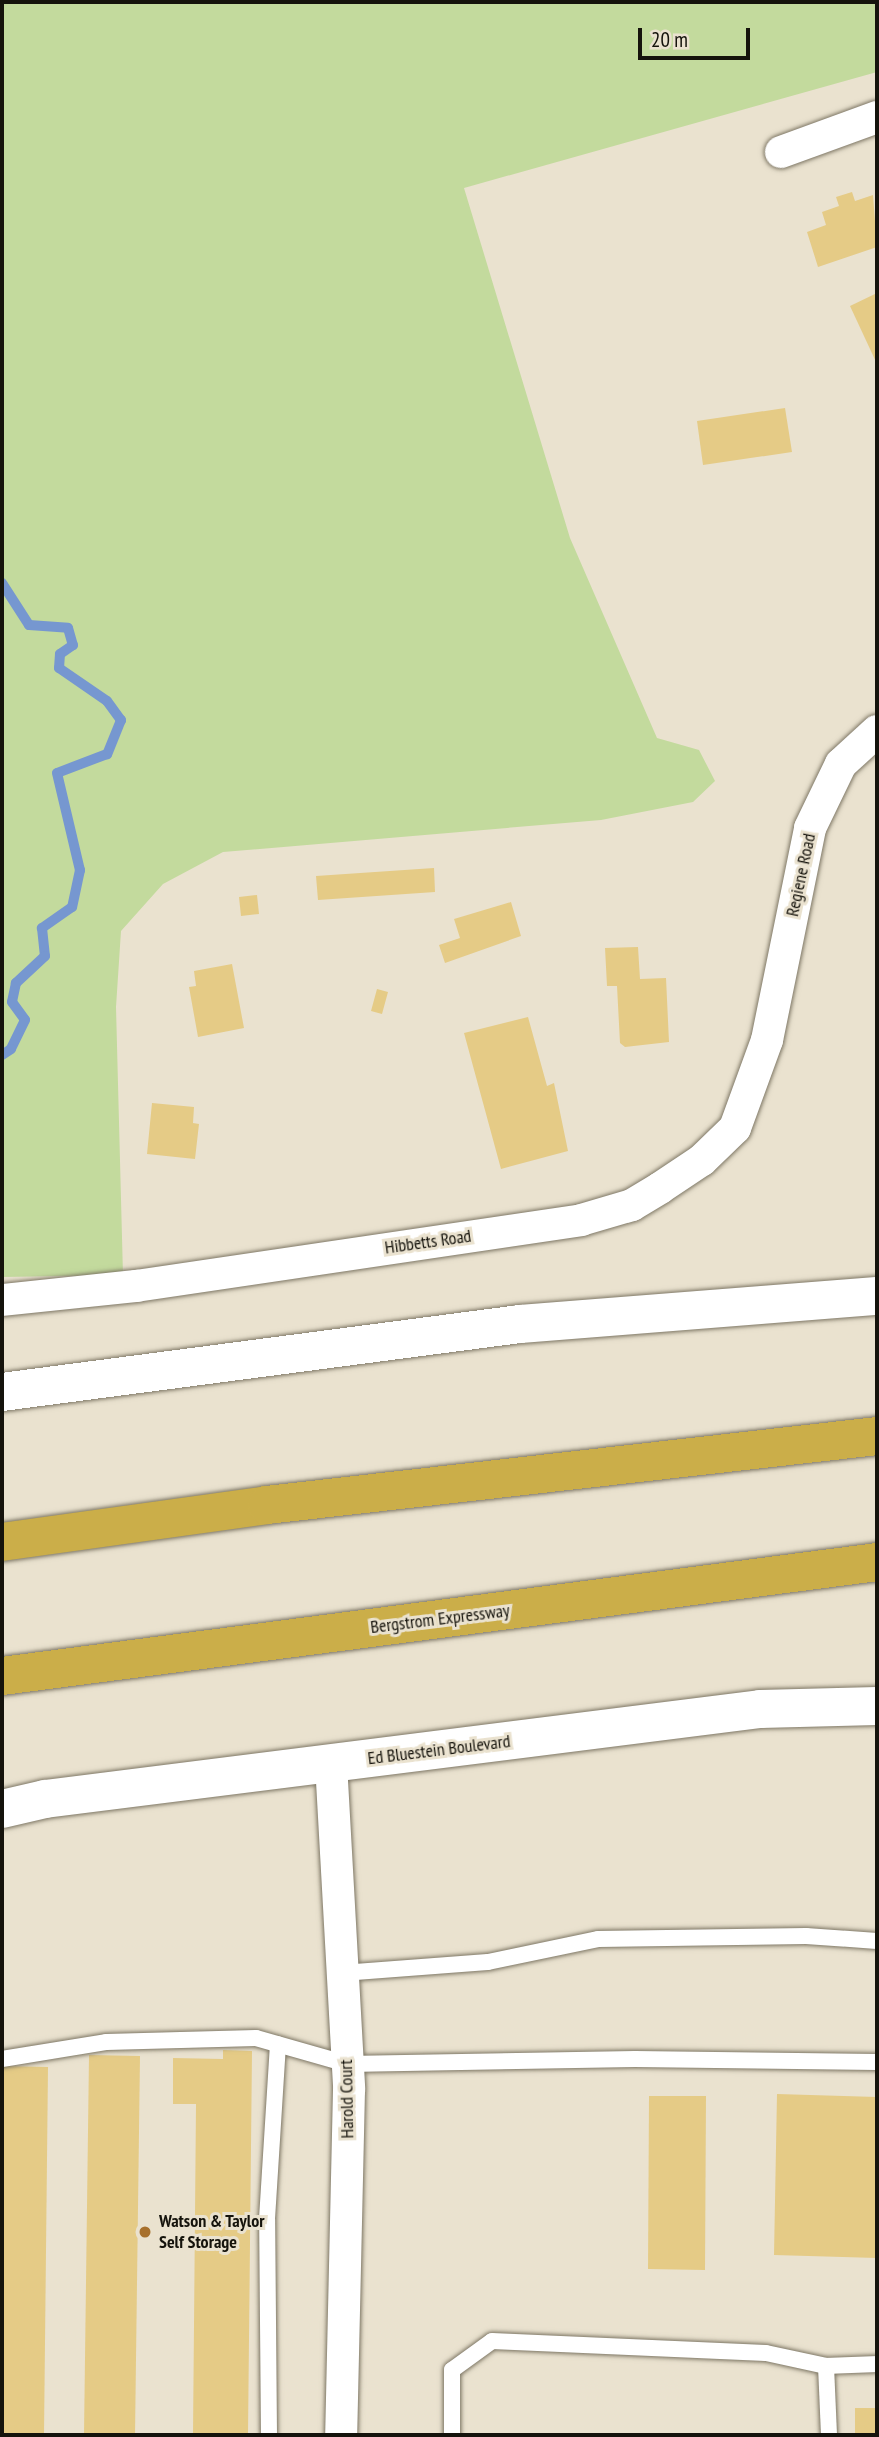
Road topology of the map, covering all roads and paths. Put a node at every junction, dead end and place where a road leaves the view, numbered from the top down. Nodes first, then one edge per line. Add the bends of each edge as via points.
1 (877, 117) edge
2 (782, 152) dead end
3 (877, 731) edge
4 (767, 1041) joint
5 (873, 1298) edge
6 (2, 1300) edge
7 (2, 1392) edge
8 (877, 1436) edge
9 (2, 1542) edge
10 (877, 1562) edge
11 (2, 1676) edge
12 (877, 1706) edge
13 (331, 1763) junction
14 (2, 1809) edge
15 (877, 1941) edge
16 (342, 1973) junction
17 (278, 2044) junction
18 (2, 2059) edge
19 (877, 2062) edge
20 (347, 2064) junction
21 (877, 2364) edge
22 (826, 2366) junction
23 (269, 2435) edge
24 (341, 2435) edge
25 (452, 2435) edge
26 (828, 2435) edge

1 - 2 street
3 - 4 street, Regiene Road via 841,764 810,828
4 - 6 street, Hibbetts Road via 735,1128 702,1160 632,1205 581,1220 136,1286
5 - 7 main road via 520,1324
8 - 9 highway via 267,1505
10 - 11 highway, Bergstrom Expressway
12 - 13 main road, Ed Bluestein Boulevard via 760,1709
13 - 14 main road, Ed Bluestein Boulevard
13 - 16 street, Harold Court
15 - 16 lane via 806,1936 598,1939 488,1962
16 - 20 street, Harold Court
17 - 18 lane via 256,2038 106,2042
17 - 20 lane
17 - 23 lane via 267,2219
19 - 20 lane via 635,2059
20 - 24 street, Harold Court
21 - 22 lane
22 - 25 lane via 766,2353 492,2341 452,2370
22 - 26 lane

